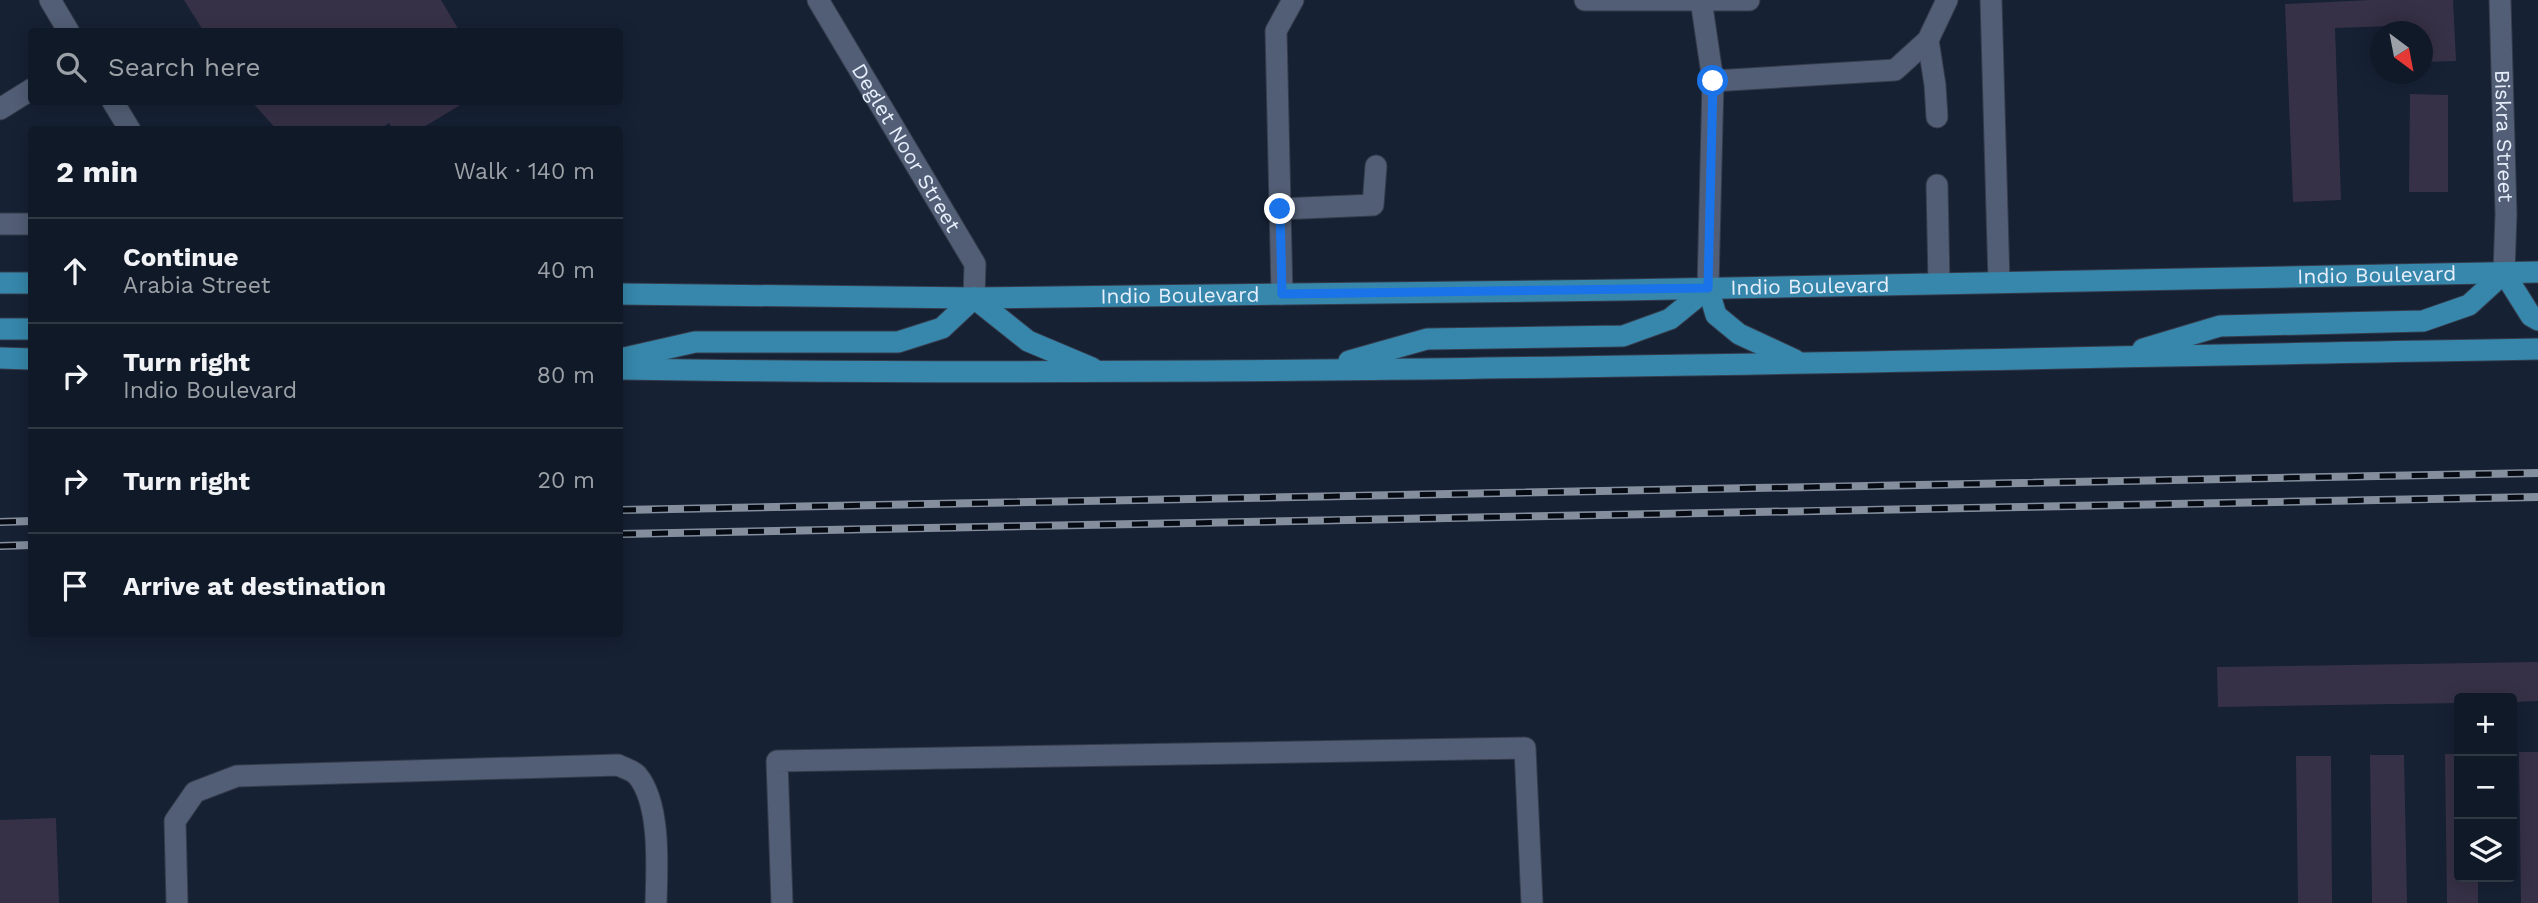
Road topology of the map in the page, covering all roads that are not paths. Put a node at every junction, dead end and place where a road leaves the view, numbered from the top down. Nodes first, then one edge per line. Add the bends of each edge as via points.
1 (50, 0) edge
2 (818, 0) edge
3 (1293, 0) edge
4 (1586, 0) edge
5 (1701, 0) edge
6 (1749, 0) edge
7 (1947, 0) edge
8 (1991, 0) edge
9 (2500, 0) edge
10 (67, 28) edge
11 (1928, 40) junction
12 (1713, 81) junction
13 (28, 91) edge
14 (115, 105) edge
15 (0, 108) edge
16 (1937, 117) dead end
17 (128, 126) edge
18 (1376, 166) dead end
19 (1937, 186) dead end
20 (1280, 209) junction
21 (0, 224) edge
22 (28, 224) edge
23 (2538, 272) edge
24 (2504, 273) junction
25 (1999, 282) junction
26 (0, 283) edge
27 (28, 283) edge
28 (1939, 283) junction
29 (1708, 288) junction
30 (623, 294) edge
31 (1282, 294) junction
32 (974, 298) junction
33 (2538, 320) edge
34 (0, 329) edge
35 (28, 329) edge
36 (2538, 349) edge
37 (2116, 357) junction
38 (0, 358) edge
39 (623, 358) edge
40 (28, 359) edge
41 (1800, 363) junction
42 (623, 369) edge
43 (1321, 369) junction
44 (1100, 371) junction
45 (177, 903) edge
46 (656, 903) edge
47 (782, 903) edge
48 (1532, 903) edge

1 - 10 street
2 - 32 street, Deglet Noor Street via 975,264
3 - 20 street via 1276,31
4 - 5 street
5 - 6 street
5 - 12 street
7 - 11 street
8 - 25 street
9 - 24 street, Biskra Street
11 - 12 street via 1895,70
11 - 16 street
12 - 29 street
13 - 15 street
14 - 17 street
18 - 20 street via 1373,205
19 - 28 street
20 - 31 street
21 - 22 street
23 - 24 main road, Indio Boulevard
24 - 25 main road, Indio Boulevard
24 - 33 main road
24 - 37 main road via 2469,305 2423,321 2221,326
25 - 28 main road, Indio Boulevard
26 - 27 main road
28 - 29 main road, Indio Boulevard
29 - 31 main road, Indio Boulevard
29 - 41 main road via 1723,321 1739,334
29 - 43 main road via 1670,319 1623,336 1427,340
30 - 32 main road, Indio Boulevard
31 - 32 main road, Indio Boulevard
32 - 39 main road via 942,328 898,342 695,342
32 - 44 main road via 1028,341
34 - 35 main road
36 - 37 main road
37 - 41 main road
38 - 40 main road
41 - 43 main road
42 - 44 main road
43 - 44 main road
45 - 46 street via 175,821 195,792 237,776 618,765 635,773 647,791 657,841
47 - 48 street via 777,761 1525,748

